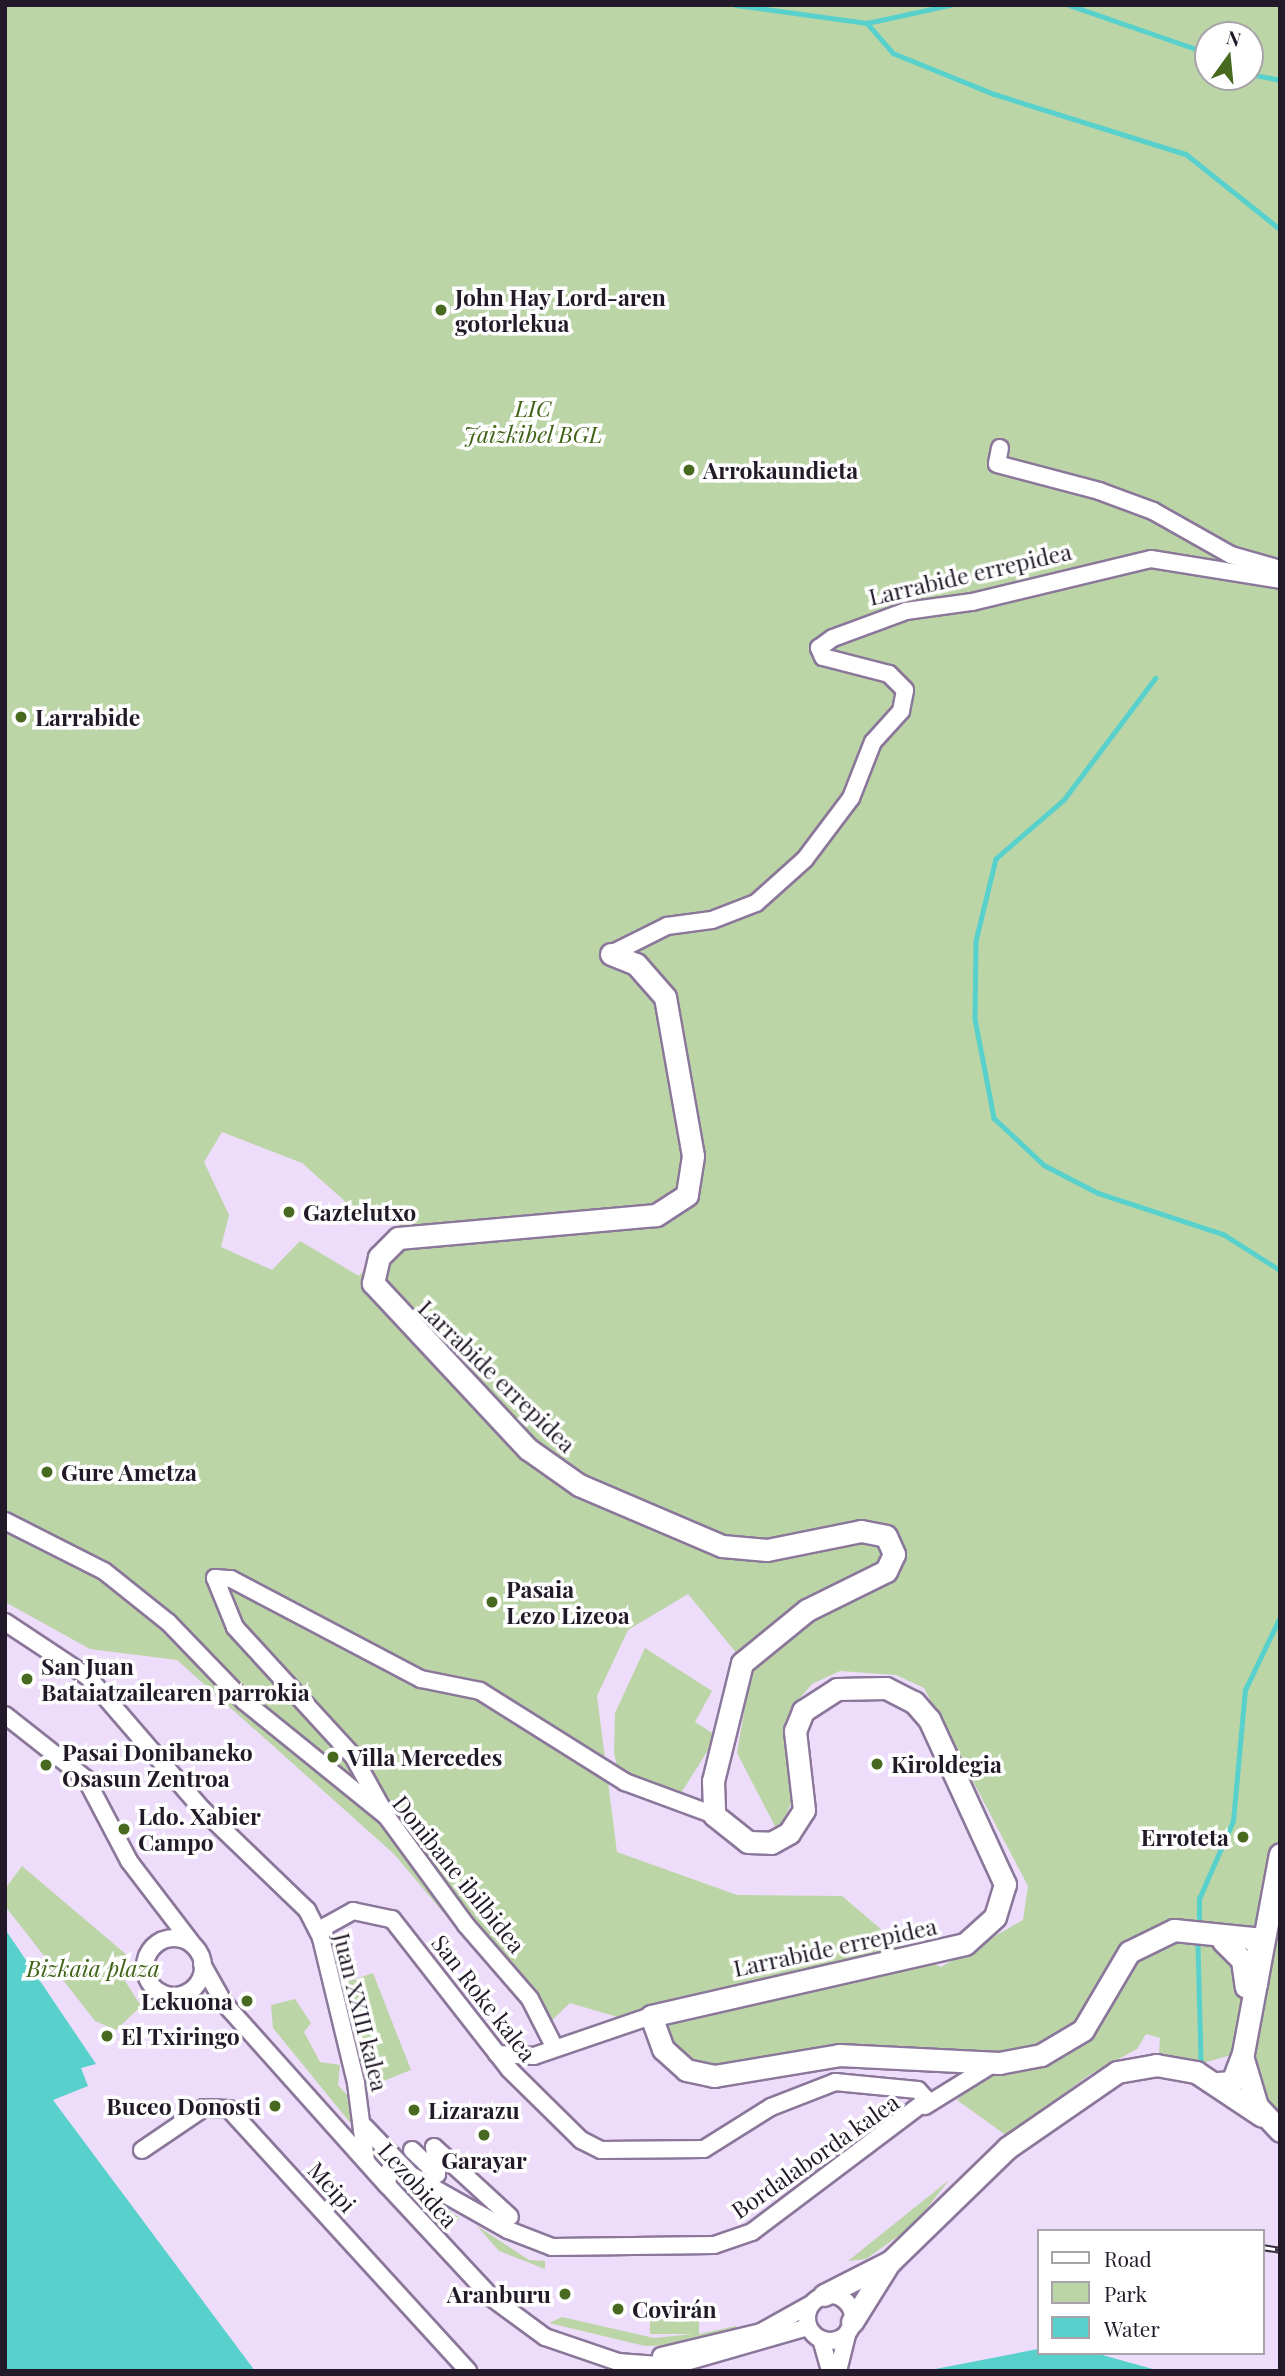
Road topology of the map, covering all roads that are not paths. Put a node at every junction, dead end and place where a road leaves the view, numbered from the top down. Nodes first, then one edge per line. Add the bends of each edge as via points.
1 (1000, 448) dead end
2 (1280, 569) edge
3 (1280, 580) edge
4 (611, 954) joint
5 (5, 1521) edge
6 (5, 1622) edge
7 (5, 1715) edge
8 (714, 1815) junction
9 (387, 1817) junction
10 (1278, 1864) edge
11 (1261, 1930) junction
12 (1226, 1937) junction
13 (321, 1938) junction
14 (194, 1946) junction
15 (202, 1964) junction
16 (1251, 1985) junction
17 (188, 1992) junction
18 (224, 2003) junction
19 (651, 2016) junction
20 (555, 2048) junction
21 (492, 2050) junction
22 (1242, 2053) junction
23 (999, 2063) junction
24 (1216, 2082) junction
25 (926, 2101) junction
26 (1262, 2116) junction
27 (365, 2127) junction
28 (1280, 2131) edge
29 (345, 2138) junction
30 (142, 2150) dead end
31 (412, 2150) dead end
32 (366, 2161) junction
33 (409, 2174) junction
34 (438, 2182) junction
35 (387, 2185) junction
36 (510, 2217) dead end
37 (891, 2261) junction
38 (817, 2300) junction
39 (808, 2327) junction
40 (850, 2327) junction
41 (821, 2339) junction
42 (607, 2359) junction
43 (468, 2371) edge
44 (830, 2371) edge
45 (838, 2371) edge

1 - 2 street via 997,464 1099,491 1153,511 1231,555
3 - 4 street, Larrabide errepidea via 1151,559 972,602 906,611 833,638 819,648 823,657 889,674 905,690 901,711 873,742 851,798 805,859 756,902 712,920 667,926
4 - 8 street, Larrabide errepidea via 636,964 665,997 693,1156 687,1195 656,1215 398,1238 379,1257 373,1283 528,1449 579,1485 722,1546 767,1550 860,1531 886,1536 894,1554 886,1571 807,1609 742,1663 713,1781
5 - 9 street, Donibane ibilbidea via 124,1586 244,1701
6 - 13 street, Juan XXIII kalea via 88,1677 202,1809 293,1893
7 - 14 street via 86,1779 130,1861
8 - 9 street via 625,1782 480,1691 421,1679 231,1579 215,1578 235,1627 353,1756
8 - 19 street, Larrabide errepidea via 748,1842 771,1843 789,1833 804,1810 795,1731 803,1711 837,1689 886,1688 914,1702 929,1719 1003,1872 1002,1905 979,1933 947,1951
9 - 20 street, Donibane ibilbidea via 530,1999
10 - 11 street
11 - 12 street
11 - 16 street
12 - 16 street via 1242,1960
12 - 23 street via 1200,1929 1161,1933 1129,1952 1091,2020 1064,2046
13 - 21 street, San Roke kalea via 344,1914 362,1909 386,1914
13 - 27 street, Juan XXIII kalea
14 - 15 street
14 - 17 street via 162,1940 145,1964 156,1990
15 - 17 street
15 - 18 street, Lezobidea
16 - 22 street
16 - 24 street via 1234,2045
17 - 18 street
18 - 29 street, Lezobidea
19 - 20 street
19 - 23 street via 666,2053 686,2070 714,2076 839,2055
20 - 21 street via 514,2059
21 - 25 street, San Roke kalea via 581,2140 601,2150 704,2149 771,2107 835,2082
22 - 24 street via 1232,2082
22 - 26 street
23 - 25 street, Bordalaborda kalea
24 - 26 street
24 - 37 street via 1156,2065 1100,2080 1007,2148
25 - 34 street, Bordalaborda kalea via 751,2232 724,2244 552,2247
26 - 28 street
27 - 29 street, Juan XXIII kalea via 359,2139
27 - 32 street, Juan XXIII kalea
27 - 33 street, Juan XXIII kalea
29 - 32 street, Lezobidea
30 - 43 street, Meipi via 204,2108 229,2109
31 - 34 street
32 - 35 street, Lezobidea
33 - 34 street, Bordalaborda kalea
33 - 35 street via 392,2169
34 - 36 street via 434,2147
35 - 42 street, Lezobidea via 509,2313 545,2337
37 - 38 street
37 - 40 street
38 - 39 street
38 - 40 street via 846,2301
38 - 42 street, Lezobidea via 761,2332 721,2345
39 - 41 street
39 - 42 street, Lezobidea via 691,2363 641,2366
40 - 41 street
40 - 45 street
41 - 44 street

